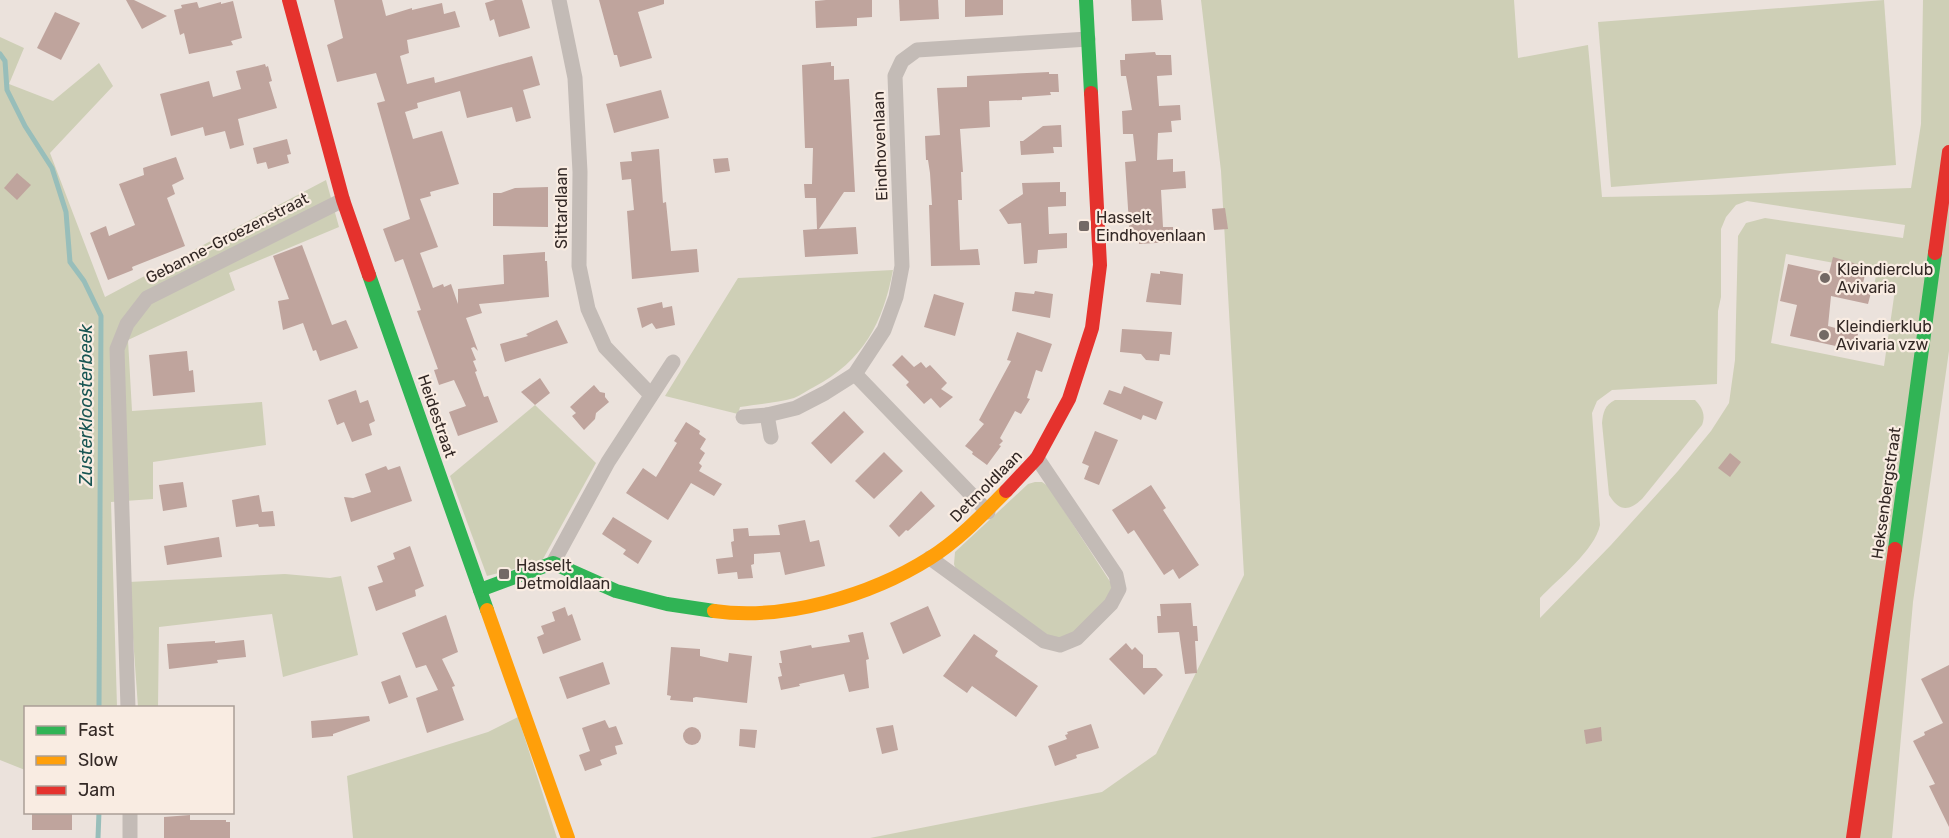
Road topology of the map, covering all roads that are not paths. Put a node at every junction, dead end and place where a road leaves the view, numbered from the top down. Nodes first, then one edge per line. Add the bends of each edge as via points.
1 (289, 0) edge
2 (559, 0) edge
3 (1086, 0) edge
4 (1088, 39) junction
5 (1949, 152) edge
6 (343, 200) junction
7 (673, 362) dead end
8 (855, 374) junction
9 (651, 395) junction
10 (767, 415) junction
11 (743, 417) dead end
12 (771, 437) dead end
13 (1037, 458) junction
14 (988, 512) junction
15 (930, 558) junction
16 (553, 563) junction
17 (480, 590) junction
18 (128, 706) edge
19 (130, 814) edge
20 (130, 838) edge
21 (568, 838) edge
22 (1854, 838) edge

1 - 6 street, Heidestraat
2 - 9 street, Sittardlaan via 575,78 579,266 588,309 605,347
3 - 4 street, Detmoldlaan
4 - 8 street, Eindhovenlaan via 916,50 902,61 896,76 902,266 884,330
4 - 13 street, Detmoldlaan via 1100,265 1092,328 1069,399
5 - 22 street, Heksenbergstraat
6 - 17 street, Heidestraat
6 - 18 street, Gebanne-Groezenstraat via 147,298 127,324 117,349
7 - 9 street
8 - 10 street, Eindhovenlaan via 796,408
8 - 14 street
9 - 16 street via 608,462
10 - 11 street, Eindhovenlaan
10 - 12 street
13 - 14 street, Detmoldlaan
13 - 15 street via 1116,575 1119,589 1112,604 1077,638 1060,645 1044,641
14 - 15 street, Detmoldlaan
15 - 16 street, Detmoldlaan via 875,587 812,605 772,612 730,613 667,604 616,591
16 - 17 street
17 - 21 street, Heidestraat
19 - 20 street

